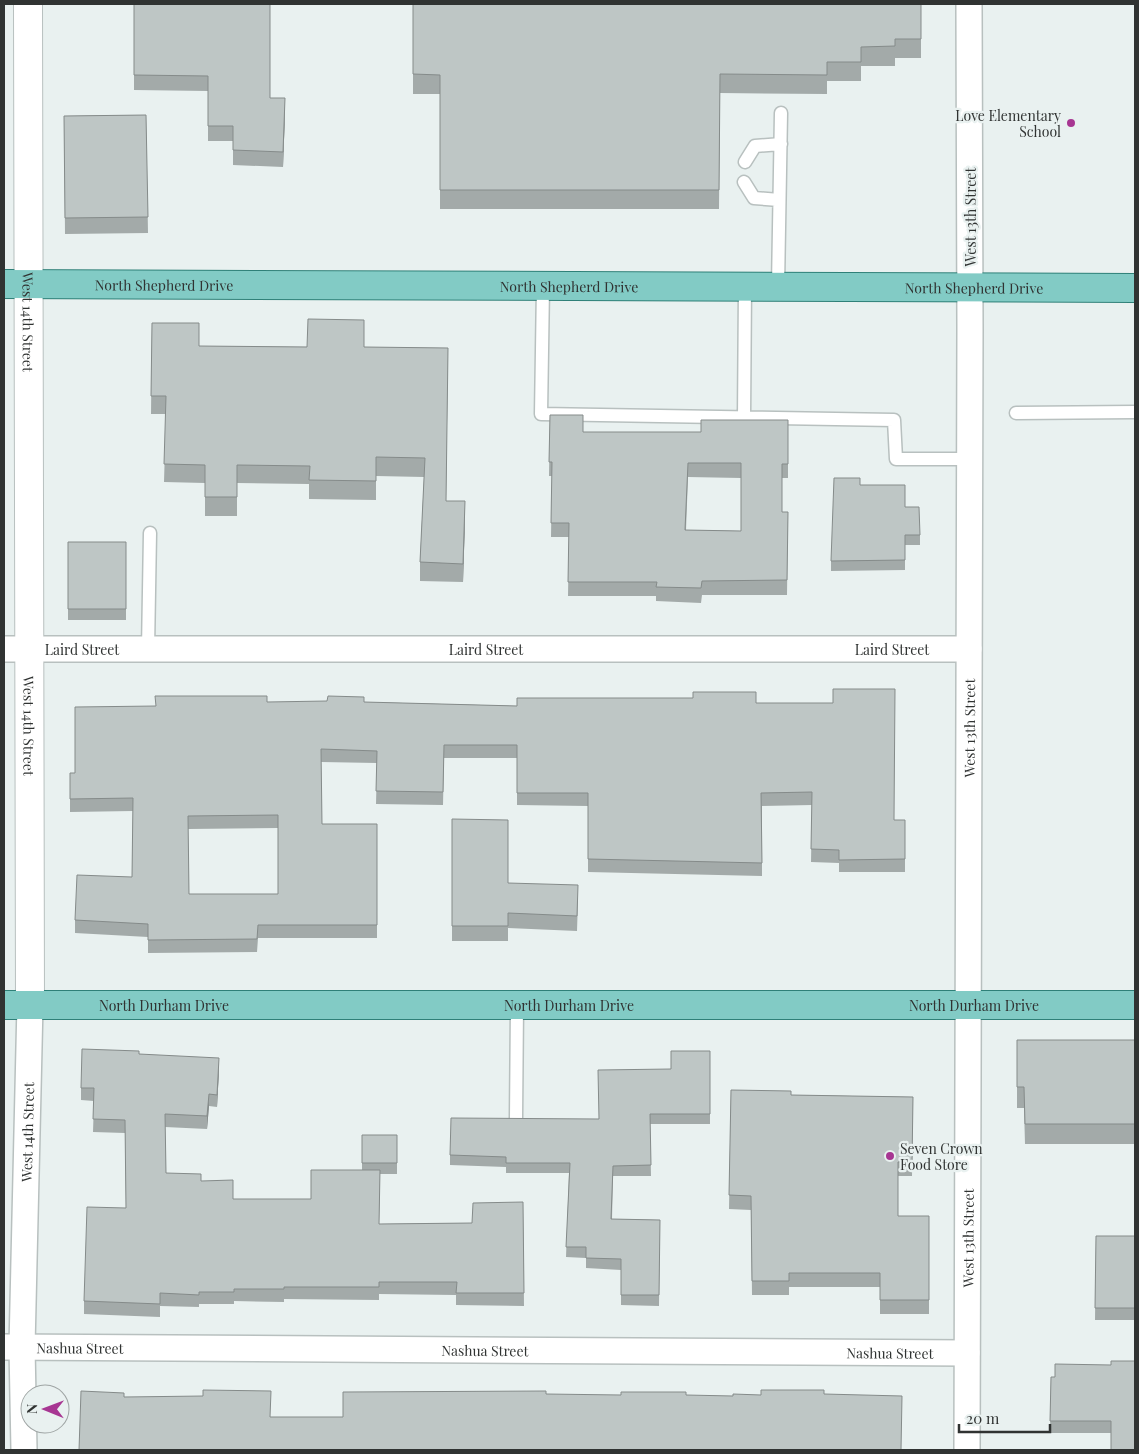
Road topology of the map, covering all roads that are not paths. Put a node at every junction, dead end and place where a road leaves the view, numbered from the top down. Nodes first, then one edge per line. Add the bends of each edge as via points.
1 (28, 4) edge
2 (969, 4) edge
3 (781, 112) dead end
4 (781, 144) junction
5 (744, 162) dead end
6 (744, 182) dead end
7 (779, 200) junction
8 (17, 284) edge
9 (544, 286) junction
10 (745, 286) junction
11 (778, 286) junction
12 (970, 287) junction
13 (1135, 288) edge
14 (1135, 412) edge
15 (1016, 413) dead end
16 (744, 418) junction
17 (969, 459) junction
18 (150, 533) dead end
19 (16, 649) edge
20 (148, 649) junction
21 (969, 649) junction
22 (17, 1005) edge
23 (968, 1005) junction
24 (1135, 1005) edge
25 (517, 1006) junction
26 (516, 1118) edge
27 (13, 1347) edge
28 (967, 1353) junction
29 (24, 1450) edge
30 (967, 1450) edge

1 - 8 street, West 14th Street
2 - 12 street, West 13th Street
3 - 4 lane
4 - 5 lane via 756,146
4 - 7 lane
6 - 7 lane via 754,198
7 - 11 lane
8 - 9 main road, North Shepherd Drive
8 - 19 street, West 14th Street
9 - 10 main road, North Shepherd Drive
9 - 16 lane via 541,414
10 - 11 main road, North Shepherd Drive
10 - 16 lane
11 - 12 main road, North Shepherd Drive
12 - 13 main road, North Shepherd Drive
12 - 17 street, West 13th Street
14 - 15 lane
16 - 17 lane via 894,420 896,459
17 - 21 street, West 13th Street
18 - 20 lane
19 - 20 street, Laird Street
19 - 22 street, West 14th Street via 31,838
20 - 21 street, Laird Street
21 - 23 street, West 13th Street
22 - 25 main road, North Durham Drive
22 - 27 street, West 14th Street
23 - 24 main road, North Durham Drive
23 - 25 main road, North Durham Drive
23 - 28 street, West 13th Street
25 - 26 lane
27 - 28 street, Nashua Street
27 - 29 street, West 14th Street
28 - 30 street, West 13th Street

